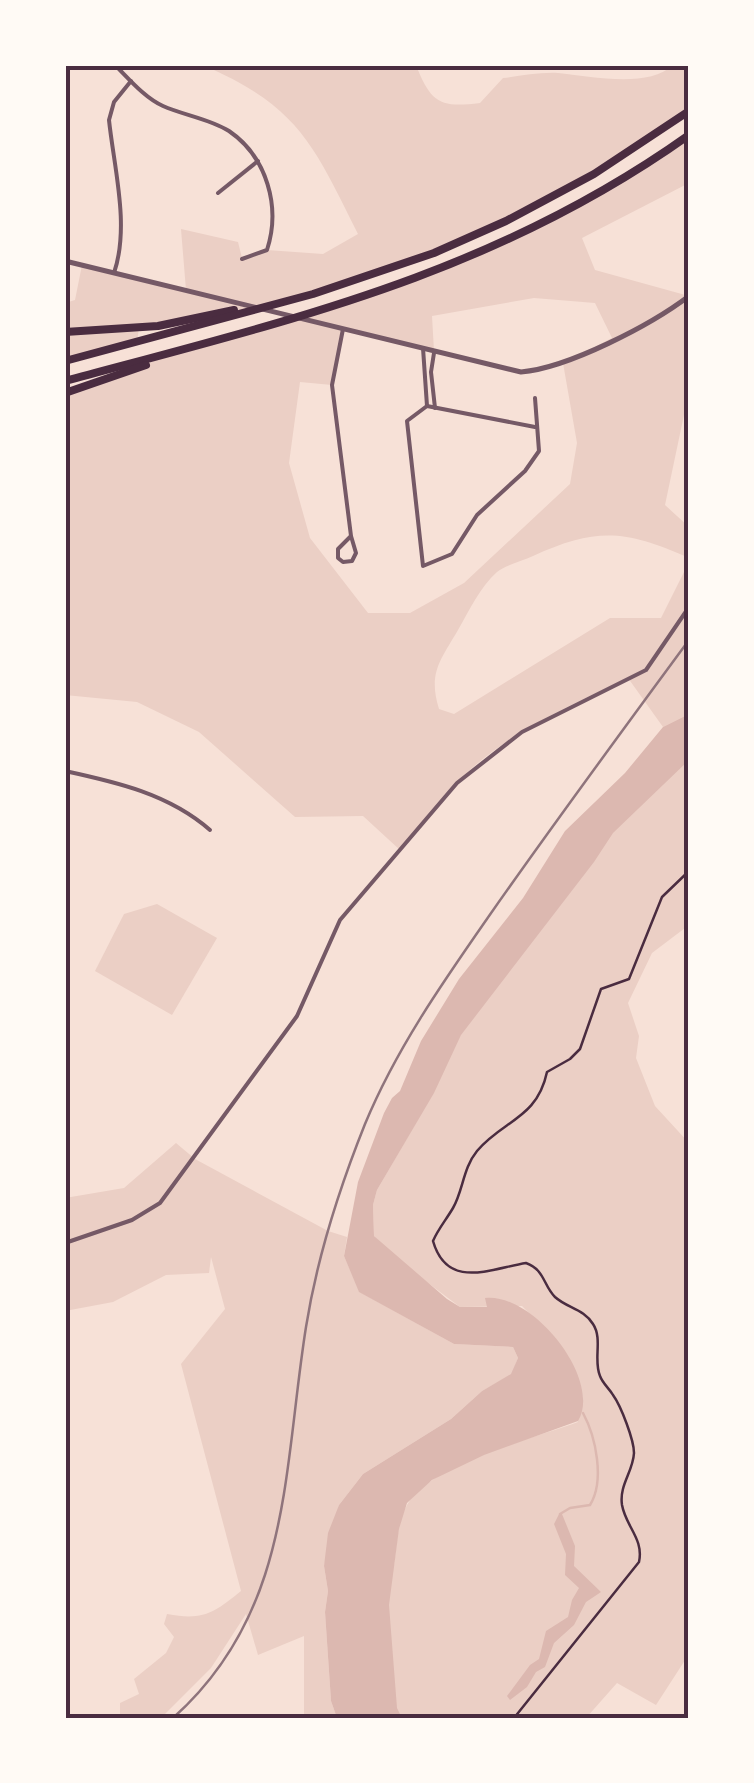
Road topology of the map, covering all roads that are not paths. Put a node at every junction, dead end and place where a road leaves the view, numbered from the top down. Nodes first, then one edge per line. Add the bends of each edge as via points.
1 (115, 65) edge
2 (131, 81) junction
3 (689, 112) edge
4 (689, 135) edge
5 (258, 162) junction
6 (218, 193) dead end
7 (242, 259) dead end
8 (65, 260) edge
9 (114, 272) junction
10 (689, 296) edge
11 (268, 305) junction
12 (340, 328) junction
13 (65, 332) edge
14 (422, 348) junction
15 (434, 351) junction
16 (174, 353) junction
17 (65, 362) edge
18 (65, 382) edge
19 (65, 393) edge
20 (535, 398) dead end
21 (426, 406) junction
22 (435, 408) junction
23 (536, 427) junction
24 (351, 536) junction
25 (689, 607) edge
26 (65, 771) edge
27 (210, 830) dead end
28 (65, 1243) edge

1 - 2 street
2 - 5 street via 159,104 226,130
2 - 9 street via 109,120 121,231
3 - 11 highway via 594,174 464,240
4 - 16 highway via 589,199 462,262 343,305
5 - 6 street
5 - 7 street via 269,184 273,232 268,250
8 - 9 street
9 - 12 street
10 - 15 street via 538,370 501,370
11 - 13 highway via 158,326
11 - 17 highway
12 - 14 street
12 - 24 street via 332,385
14 - 15 street
14 - 21 street
15 - 22 street
16 - 18 highway
16 - 19 highway
20 - 23 street
21 - 22 street
21 - 23 street via 406,421 423,566 452,554 478,515 525,471 540,450
22 - 23 street
24 - 24 street via 356,556 343,562 338,549
25 - 28 street via 646,670 522,732 456,783 340,920 297,1016 160,1204
26 - 27 street via 128,785

